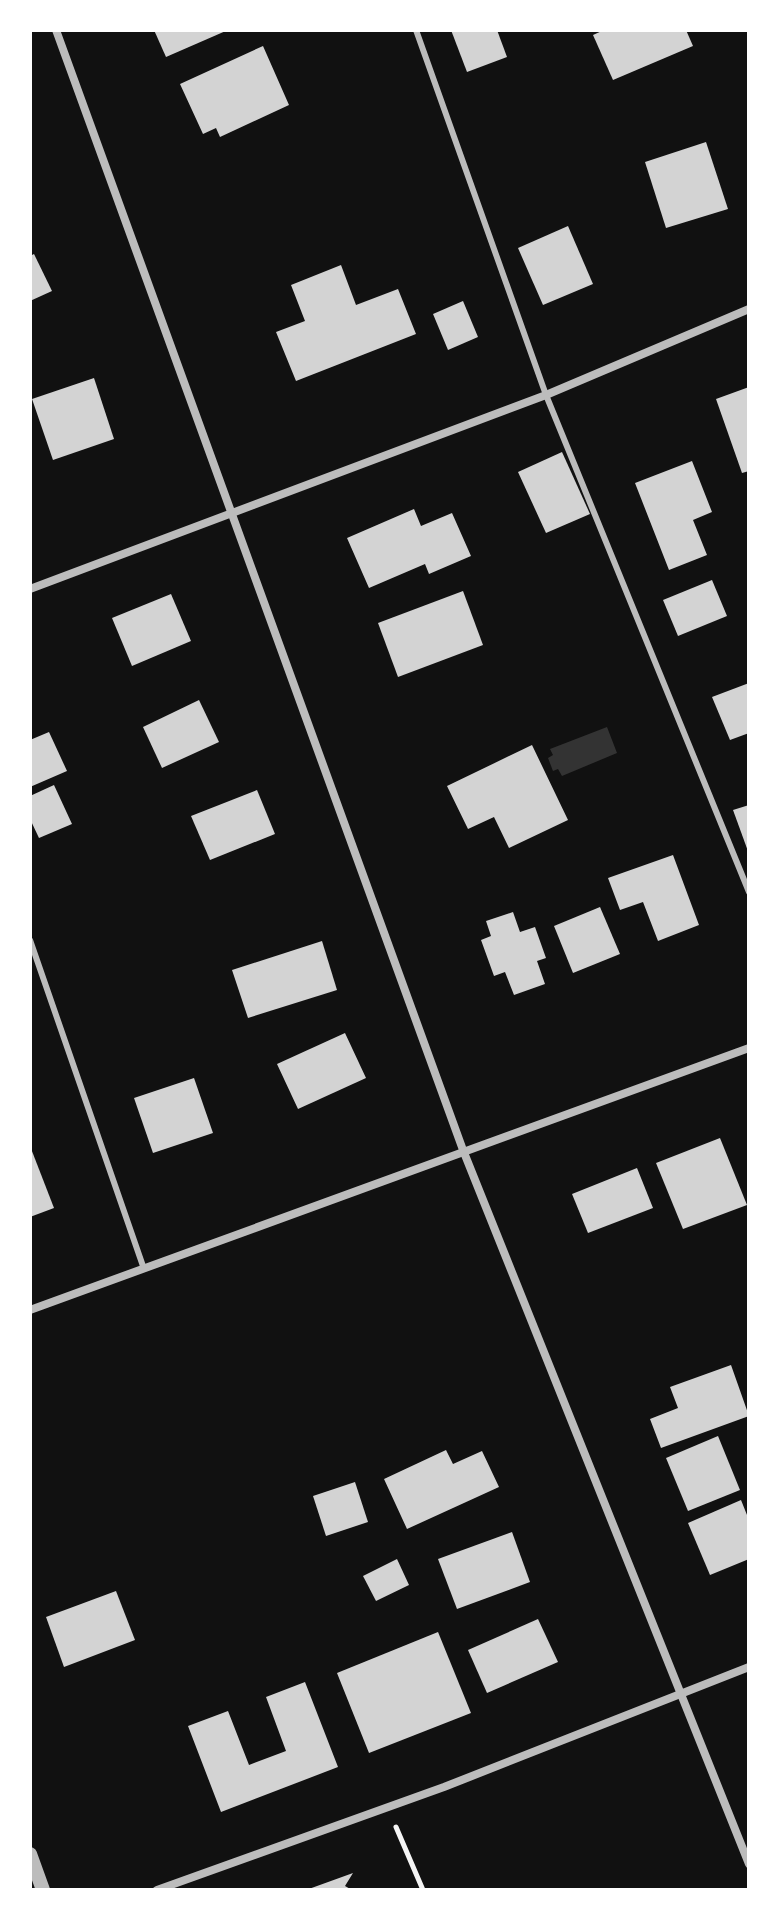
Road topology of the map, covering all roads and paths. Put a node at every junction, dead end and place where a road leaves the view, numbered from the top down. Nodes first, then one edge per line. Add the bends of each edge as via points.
1 (56, 30) edge
2 (416, 30) edge
3 (749, 309) edge
4 (546, 395) junction
5 (235, 514) junction
6 (30, 589) edge
7 (749, 892) edge
8 (30, 940) edge
9 (749, 1048) edge
10 (463, 1150) junction
11 (144, 1270) junction
12 (30, 1310) edge
13 (749, 1667) edge
14 (679, 1692) junction
15 (388, 1808) junction
16 (30, 1854) edge
17 (749, 1864) edge
18 (43, 1890) edge
19 (157, 1890) edge
20 (423, 1890) edge

1 - 5 street
2 - 4 lane
3 - 4 street
4 - 5 street
4 - 7 lane
5 - 6 street
5 - 10 street
8 - 11 lane
9 - 10 street
10 - 11 street
10 - 14 street
11 - 12 street
13 - 14 street
14 - 15 street
14 - 17 street
15 - 19 street
15 - 20 path
16 - 18 street

